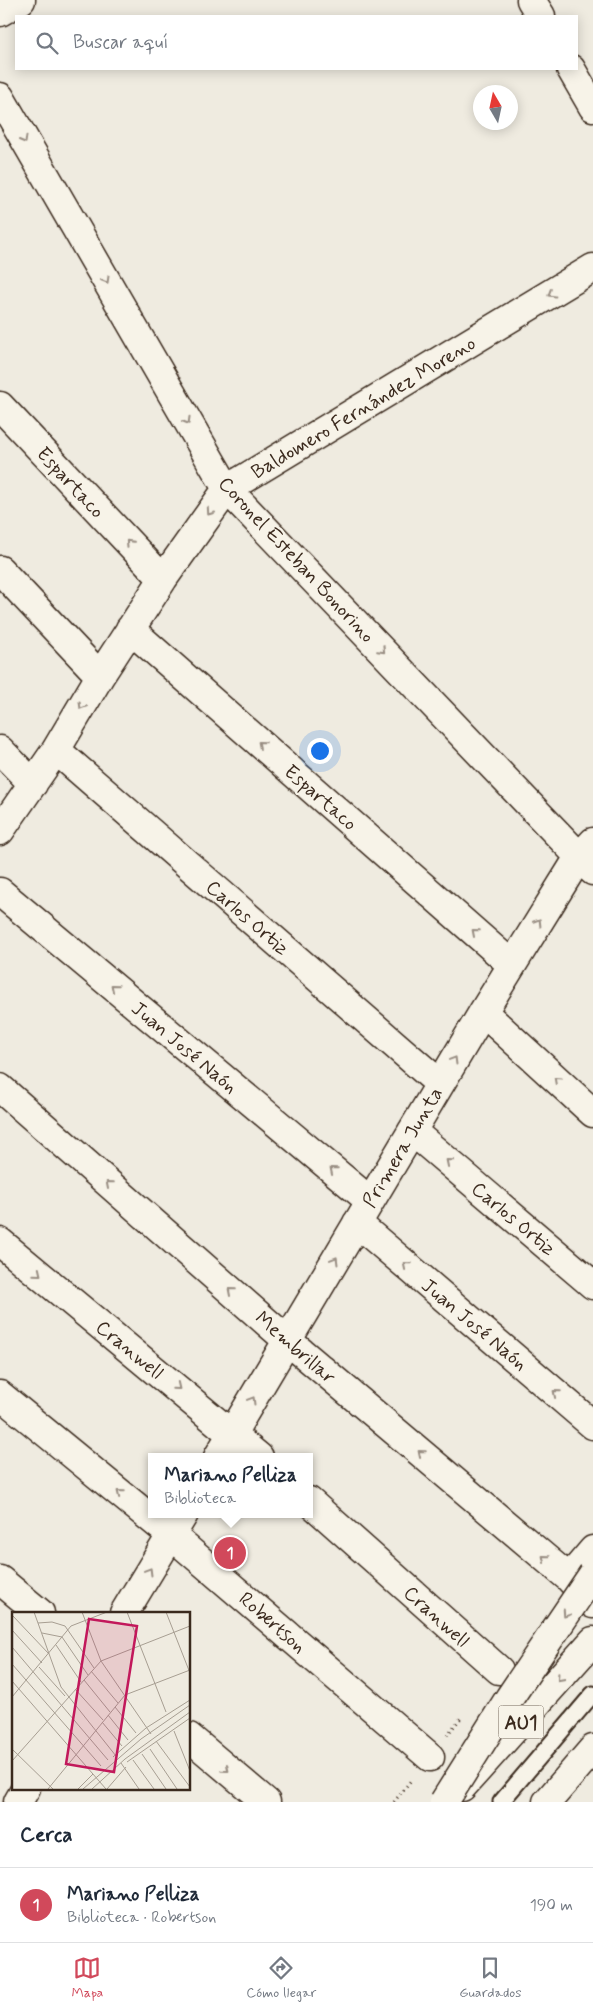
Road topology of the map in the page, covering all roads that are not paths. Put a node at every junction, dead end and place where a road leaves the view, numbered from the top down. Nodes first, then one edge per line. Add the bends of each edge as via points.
1 (21, 0) edge
2 (531, 0) edge
3 (0, 12) edge
4 (540, 15) edge
5 (572, 70) edge
6 (0, 97) edge
7 (593, 107) edge
8 (593, 268) edge
9 (0, 406) edge
10 (227, 489) junction
11 (0, 570) edge
12 (163, 579) junction
13 (130, 629) junction
14 (100, 676) junction
15 (0, 750) edge
16 (56, 750) junction
17 (33, 784) junction
18 (0, 831) edge
19 (588, 857) edge
20 (0, 892) edge
21 (512, 964) junction
22 (483, 1012) junction
23 (440, 1084) junction
24 (0, 1088) edge
25 (593, 1112) edge
26 (412, 1131) junction
27 (363, 1212) junction
28 (0, 1242) edge
29 (593, 1285) edge
30 (287, 1340) junction
31 (0, 1395) edge
32 (593, 1425) edge
33 (232, 1433) junction
34 (220, 1453) edge
35 (254, 1453) edge
36 (148, 1503) edge
37 (313, 1505) edge
38 (177, 1524) edge
39 (593, 1550) edge
40 (581, 1576) edge
41 (0, 1580) edge
42 (593, 1604) edge
43 (39, 1612) edge
44 (125, 1612) edge
45 (593, 1641) edge
46 (499, 1670) dead end
47 (593, 1694) edge
48 (190, 1739) edge
49 (593, 1748) edge
50 (430, 1756) dead end
51 (593, 1773) edge
52 (25, 1790) edge
53 (18, 1802) edge
54 (266, 1802) edge
55 (444, 1802) edge
56 (449, 1802) edge
57 (501, 1802) edge
58 (547, 1802) edge
59 (556, 1802) edge

1 - 3 main road
2 - 4 main road
5 - 7 main road
6 -> 10 main road, Coronel Esteban Bonorino
8 -> 10 main road, Baldomero Fernández Moreno
12 -> 9 main road, Espartaco
10 -> 12 main road, Baldomero Fernández Moreno
10 -> 19 main road, Coronel Esteban Bonorino
11 - 14 main road
12 - 13 main road, Baldomero Fernández Moreno
13 - 14 main road, Baldomero Fernández Moreno
21 -> 13 main road, Espartaco
14 -> 16 main road, Baldomero Fernández Moreno
15 - 17 main road
16 - 17 main road, Baldomero Fernández Moreno
16 - 23 main road, Carlos Ortiz
17 - 18 main road, Baldomero Fernández Moreno
21 -> 19 main road, Primera Junta
27 -> 20 main road, Juan José Naón
21 - 22 main road, Primera Junta
23 -> 22 main road, Primera Junta
25 -> 22 main road
23 - 26 main road, Primera Junta
30 -> 24 main road, Membrillar
26 - 27 main road, Primera Junta
29 -> 26 main road, Carlos Ortiz
30 -> 27 main road, Primera Junta
32 -> 27 main road, Juan José Naón
28 -> 33 main road, Cranwell
33 -> 30 main road, Primera Junta
40 -> 30 main road, Membrillar
36 -> 31 main road, Robertson
33 - 34 main road, Primera Junta
33 - 35 main road, Cranwell
37 - 46 main road, Cranwell
44 -> 38 main road
38 - 50 main road, Robertson
39 - 40 main road
40 - 42 main road, Membrillar
40 -> 55 main road, bridge
41 - 43 main road
45 -> 56 main road, AU1
47 - 57 lane
48 -> 54 main road
49 - 58 main road
51 - 59 main road
52 - 53 main road

